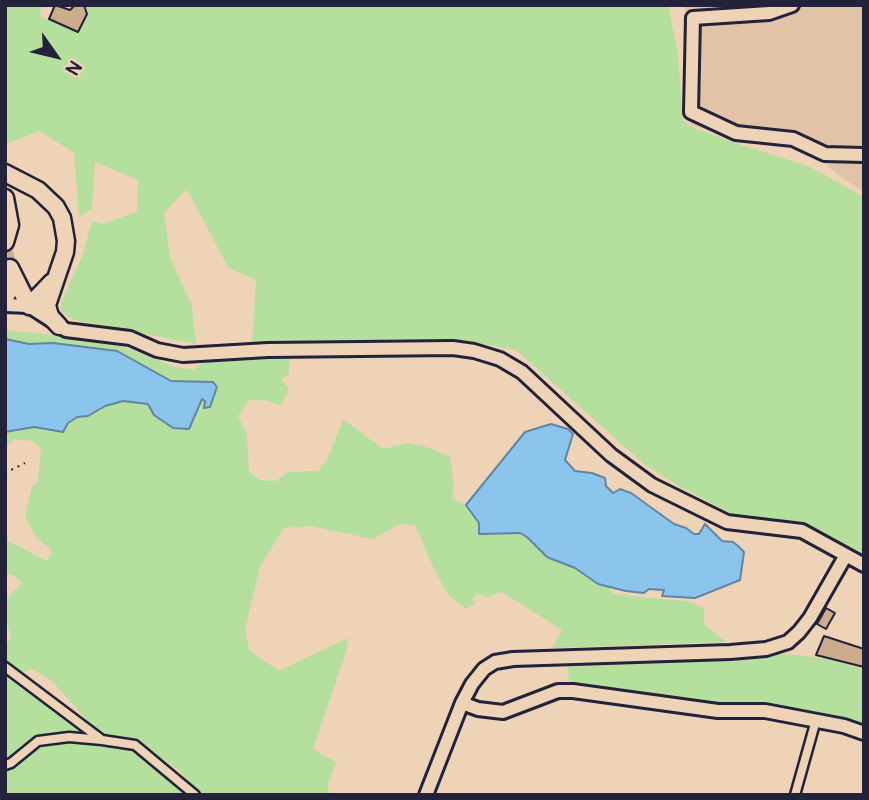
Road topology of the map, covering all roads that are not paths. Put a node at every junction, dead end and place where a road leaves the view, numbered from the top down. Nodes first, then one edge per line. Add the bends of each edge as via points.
1 (792, 5) edge
2 (864, 155) edge
3 (5, 173) edge
4 (5, 198) edge
5 (5, 242) edge
6 (58, 275) junction
7 (5, 298) edge
8 (5, 305) edge
9 (29, 306) junction
10 (59, 326) junction
11 (846, 555) junction
12 (864, 565) edge
13 (5, 667) edge
14 (462, 703) junction
15 (816, 720) junction
16 (864, 733) edge
17 (102, 740) junction
18 (5, 765) edge
19 (195, 795) edge
20 (426, 795) edge
21 (795, 795) edge

1 - 2 street via 769,13 693,18 691,112 736,133 793,139 825,154
3 - 6 highway via 38,190 57,207 66,241
4 - 5 highway via 10,225
6 - 9 highway
6 - 10 highway via 47,305
7 - 9 highway via 12,284 10,268
8 - 9 street
9 - 10 street
10 - 11 street via 73,332 130,338 183,355 268,350 474,351 522,372 611,455 652,485 727,522 802,531
11 - 12 street
11 - 14 street via 810,618 788,642 730,652 495,662 484,669
13 - 17 street
14 - 15 street via 503,712 558,691 573,691
14 - 20 street
15 - 16 street
15 - 21 street
17 - 18 street via 69,737 38,741
17 - 19 street via 135,745

